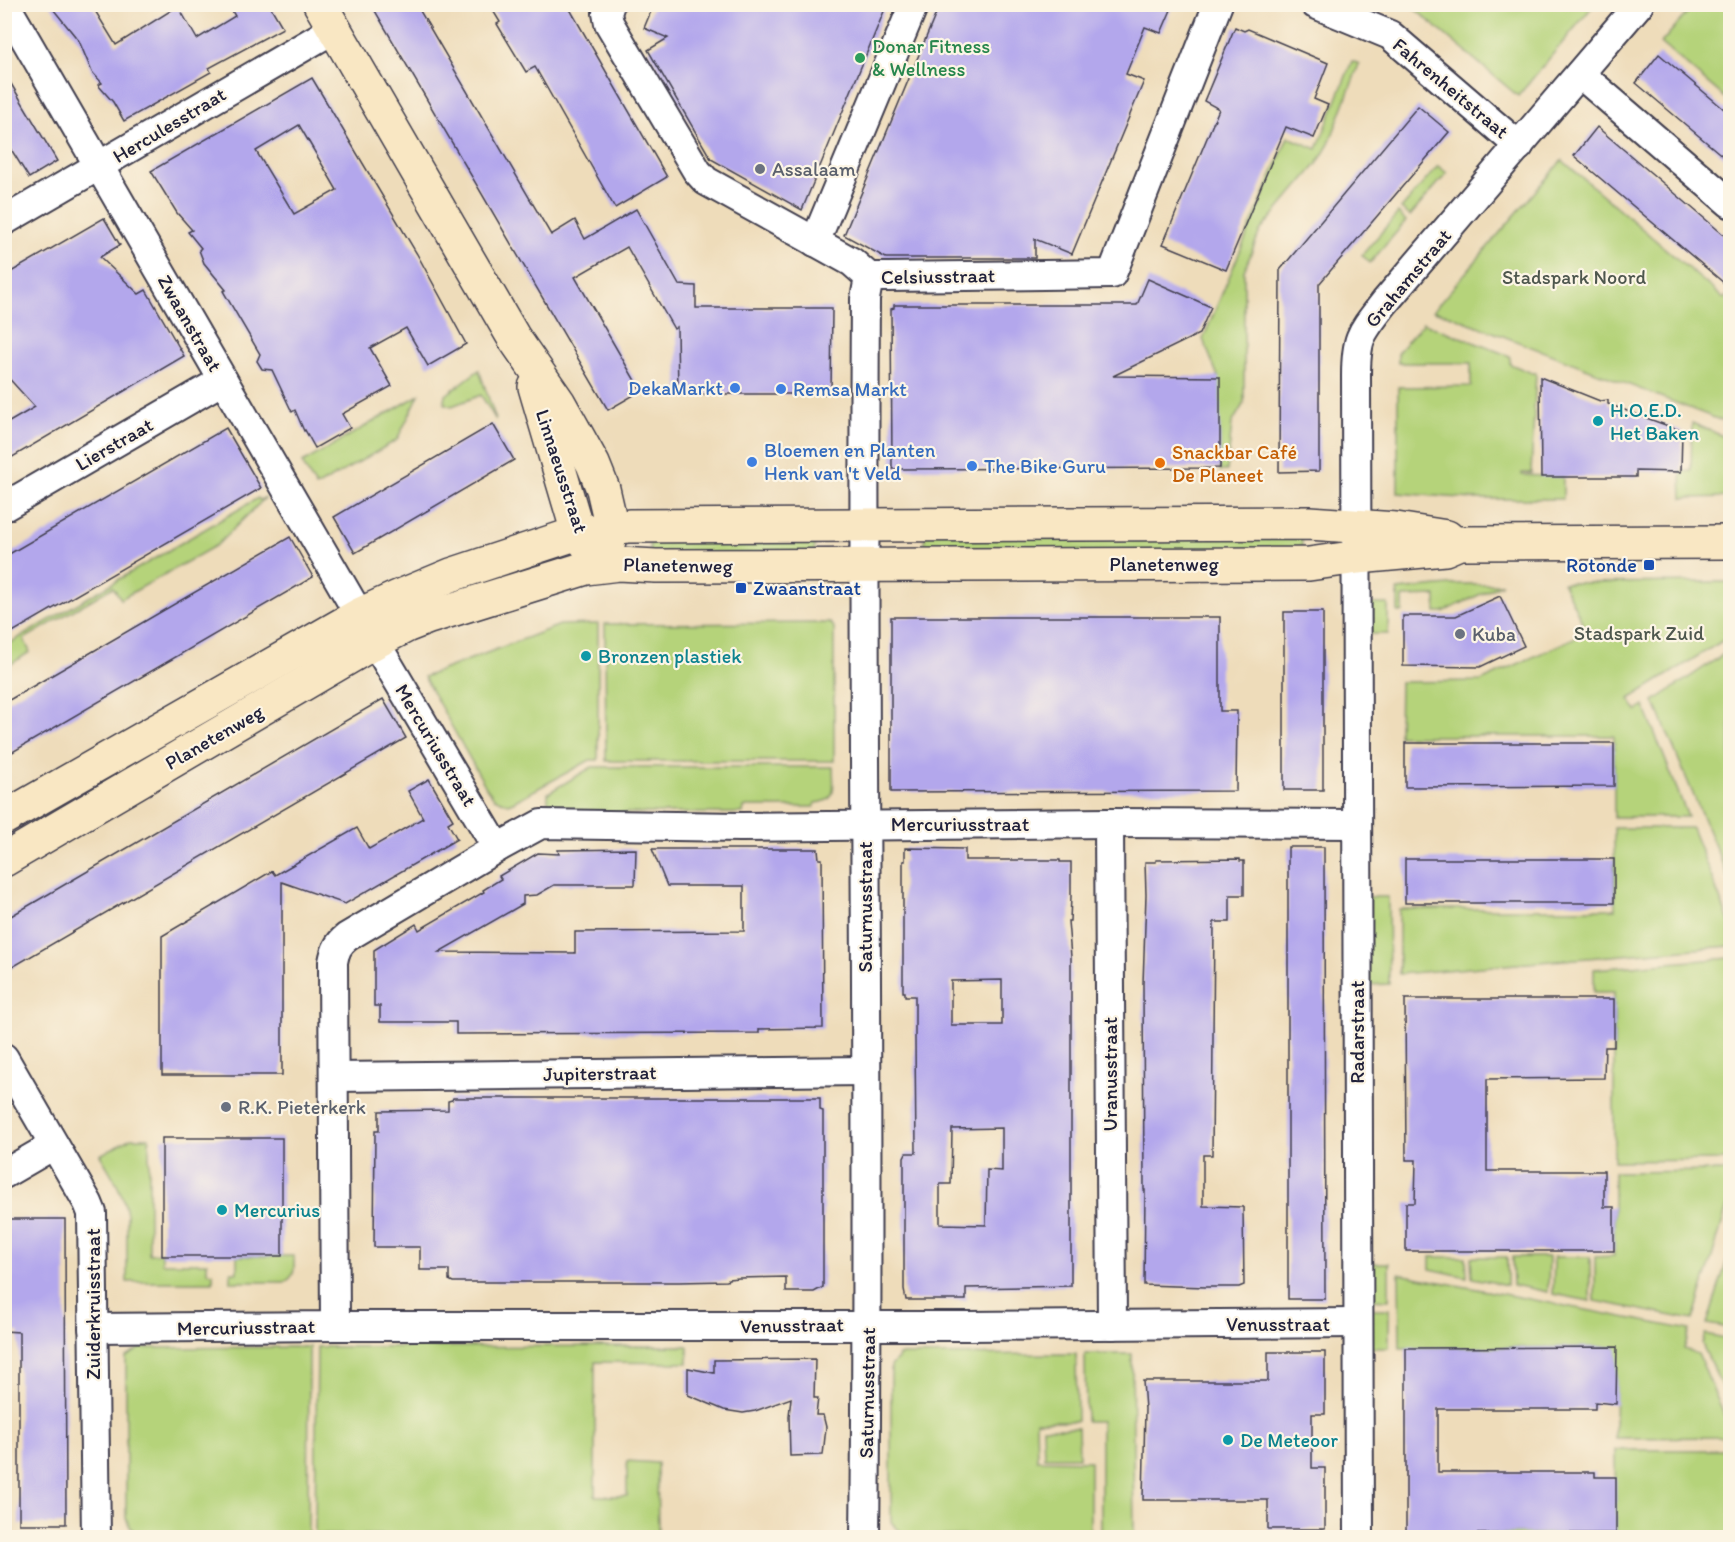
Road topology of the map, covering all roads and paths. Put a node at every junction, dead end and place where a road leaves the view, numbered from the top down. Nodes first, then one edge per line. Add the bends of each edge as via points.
1 (5, 4) edge
2 (610, 4) edge
3 (914, 4) edge
4 (1218, 4) edge
5 (1639, 4) edge
6 (1320, 6) edge
7 (327, 17) edge
8 (1580, 74) junction
9 (1519, 146) junction
10 (100, 166) junction
11 (1731, 203) edge
12 (4, 221) edge
13 (815, 242) junction
14 (869, 277) junction
15 (526, 357) junction
16 (223, 380) junction
17 (4, 507) edge
18 (863, 525) junction
19 (612, 528) junction
20 (578, 533) junction
21 (1357, 542) junction
22 (1731, 542) edge
23 (865, 564) junction
24 (603, 565) junction
25 (367, 629) junction
26 (4, 818) edge
27 (1109, 823) junction
28 (1356, 824) junction
29 (865, 825) junction
30 (497, 848) junction
31 (4, 860) edge
32 (4, 1058) edge
33 (865, 1071) junction
34 (334, 1077) junction
35 (54, 1145) junction
36 (4, 1174) edge
37 (1357, 1323) junction
38 (868, 1324) junction
39 (1112, 1325) junction
40 (335, 1326) junction
41 (93, 1328) junction
42 (96, 1538) edge
43 (865, 1538) edge
44 (1359, 1538) edge

1 - 10 street, Zwaanstraat
2 - 13 street, Celsiusstraat via 609,24 697,171 706,181
3 - 13 street
4 - 14 street, Celsiusstraat via 1112,274
5 - 8 street, Grahamstraat
6 - 9 street, Fahrenheitstraat via 1390,35
7 - 10 street, Herculesstraat
7 - 15 main road, Linnaeusstraat
8 - 9 street, Grahamstraat
8 - 11 street
9 - 21 street, Grahamstraat via 1385,302 1357,342
10 - 12 street, Herculesstraat
10 - 16 street, Zwaanstraat
13 - 14 street, Celsiusstraat via 852,262
14 - 18 street, Saturnusstraat via 865,299
15 - 19 main road, Linnaeusstraat via 559,403 593,464
15 - 20 main road, Linnaeusstraat
16 - 17 street, Lierstraat
16 - 25 street, Zwaanstraat
18 - 19 main road, Planetenweg
18 - 21 main road, Planetenweg via 1309,523
18 - 23 street, Saturnusstraat
19 - 20 main road, Planetenweg
19 - 24 main road, Linnaeusstraat
20 - 24 main road, Linnaeusstraat
20 - 25 main road, Planetenweg via 398,597
21 - 22 main road, Planetenweg via 1396,529 1444,535 1459,543
21 - 23 main road, Planetenweg via 1309,564
21 - 28 street, Radarstraat
23 - 24 main road, Planetenweg
23 - 29 street, Saturnusstraat
24 - 25 main road, Planetenweg via 406,626
25 - 26 main road, Planetenweg
25 - 30 street, Mercuriusstraat
25 - 31 main road, Planetenweg
27 - 28 street, Mercuriusstraat
27 - 29 street, Mercuriusstraat
27 - 39 street, Uranusstraat
28 - 37 street, Radarstraat
29 - 30 street, Mercuriusstraat via 541,824
29 - 33 street, Saturnusstraat
30 - 34 street, Mercuriusstraat via 339,944 333,962
32 - 35 street, Zuiderkruisstraat
33 - 34 street, Jupiterstraat
33 - 38 street, Saturnusstraat
34 - 40 street, Mercuriusstraat
35 - 36 street
35 - 41 street, Zuiderkruisstraat via 92,1213
37 - 39 street, Venusstraat
37 - 44 street, Radarstraat
38 - 39 street, Venusstraat
38 - 40 street, Venusstraat
38 - 43 street, Saturnusstraat
40 - 41 street, Mercuriusstraat
41 - 42 street, Zuiderkruisstraat

